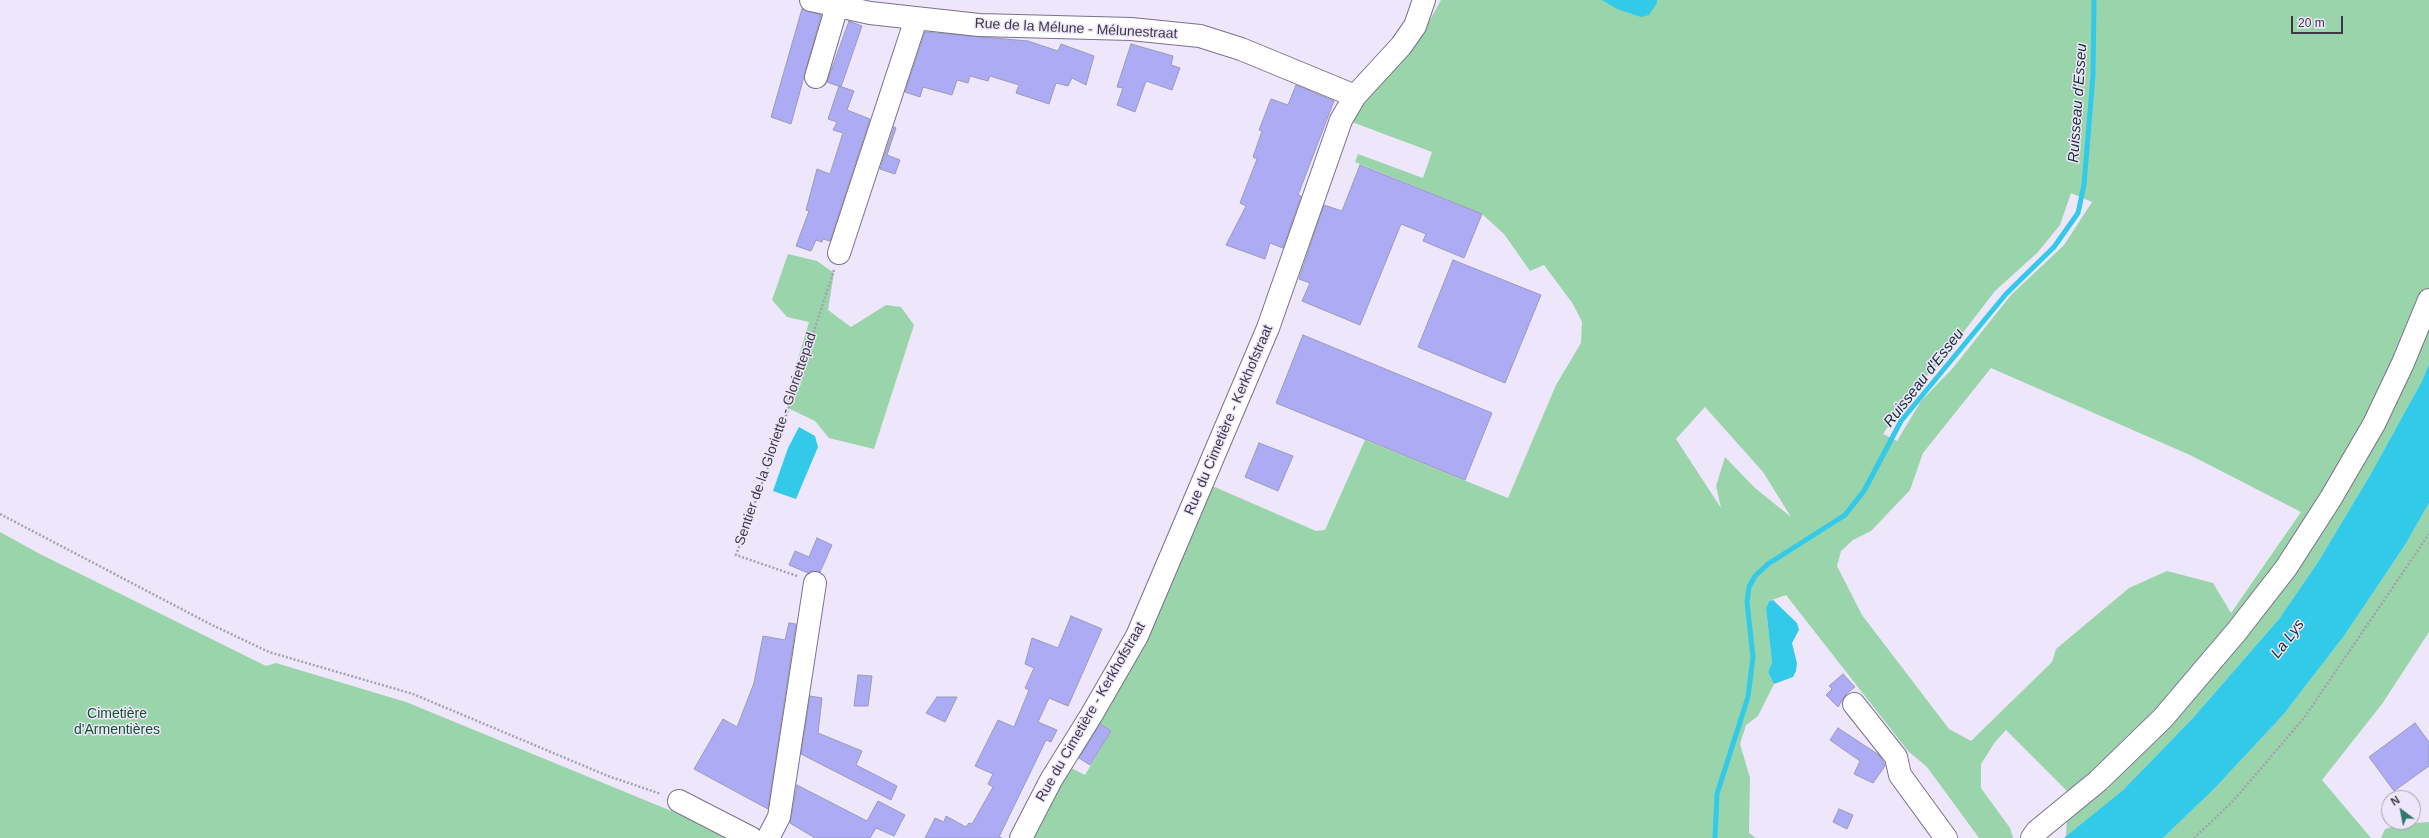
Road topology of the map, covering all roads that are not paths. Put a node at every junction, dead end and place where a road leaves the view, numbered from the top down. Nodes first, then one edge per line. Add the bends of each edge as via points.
1 (811, 0) edge
2 (1424, 0) edge
3 (837, 6) junction
4 (916, 19) junction
5 (816, 77) dead end
6 (1356, 96) junction
7 (839, 253) road end
8 (2429, 300) edge
9 (816, 583) road end
10 (1854, 704) dead end
11 (679, 801) road end
12 (752, 838) edge
13 (768, 838) edge
14 (1021, 838) edge
15 (1946, 838) edge
16 (2032, 838) edge

1 - 3 street, Rue de la Mélune - Mélunestraat
2 - 6 street, Rue du Cimetière - Kerkhofstraat via 1415,26 1401,46
3 - 4 street, Rue de la Mélune - Mélunestraat
3 - 5 street
4 - 6 street, Rue de la Mélune - Mélunestraat via 979,25 1131,28 1200,36 1264,57
4 - 7 street
6 - 14 street, Rue du Cimetière - Kerkhofstraat via 1341,120 1268,328 1137,636 1051,780
8 - 16 street via 2374,424 2286,568 2237,631 2163,718 2098,781 2037,831
9 - 13 street via 779,816
10 - 15 street via 1896,757 1900,775
11 - 12 street

